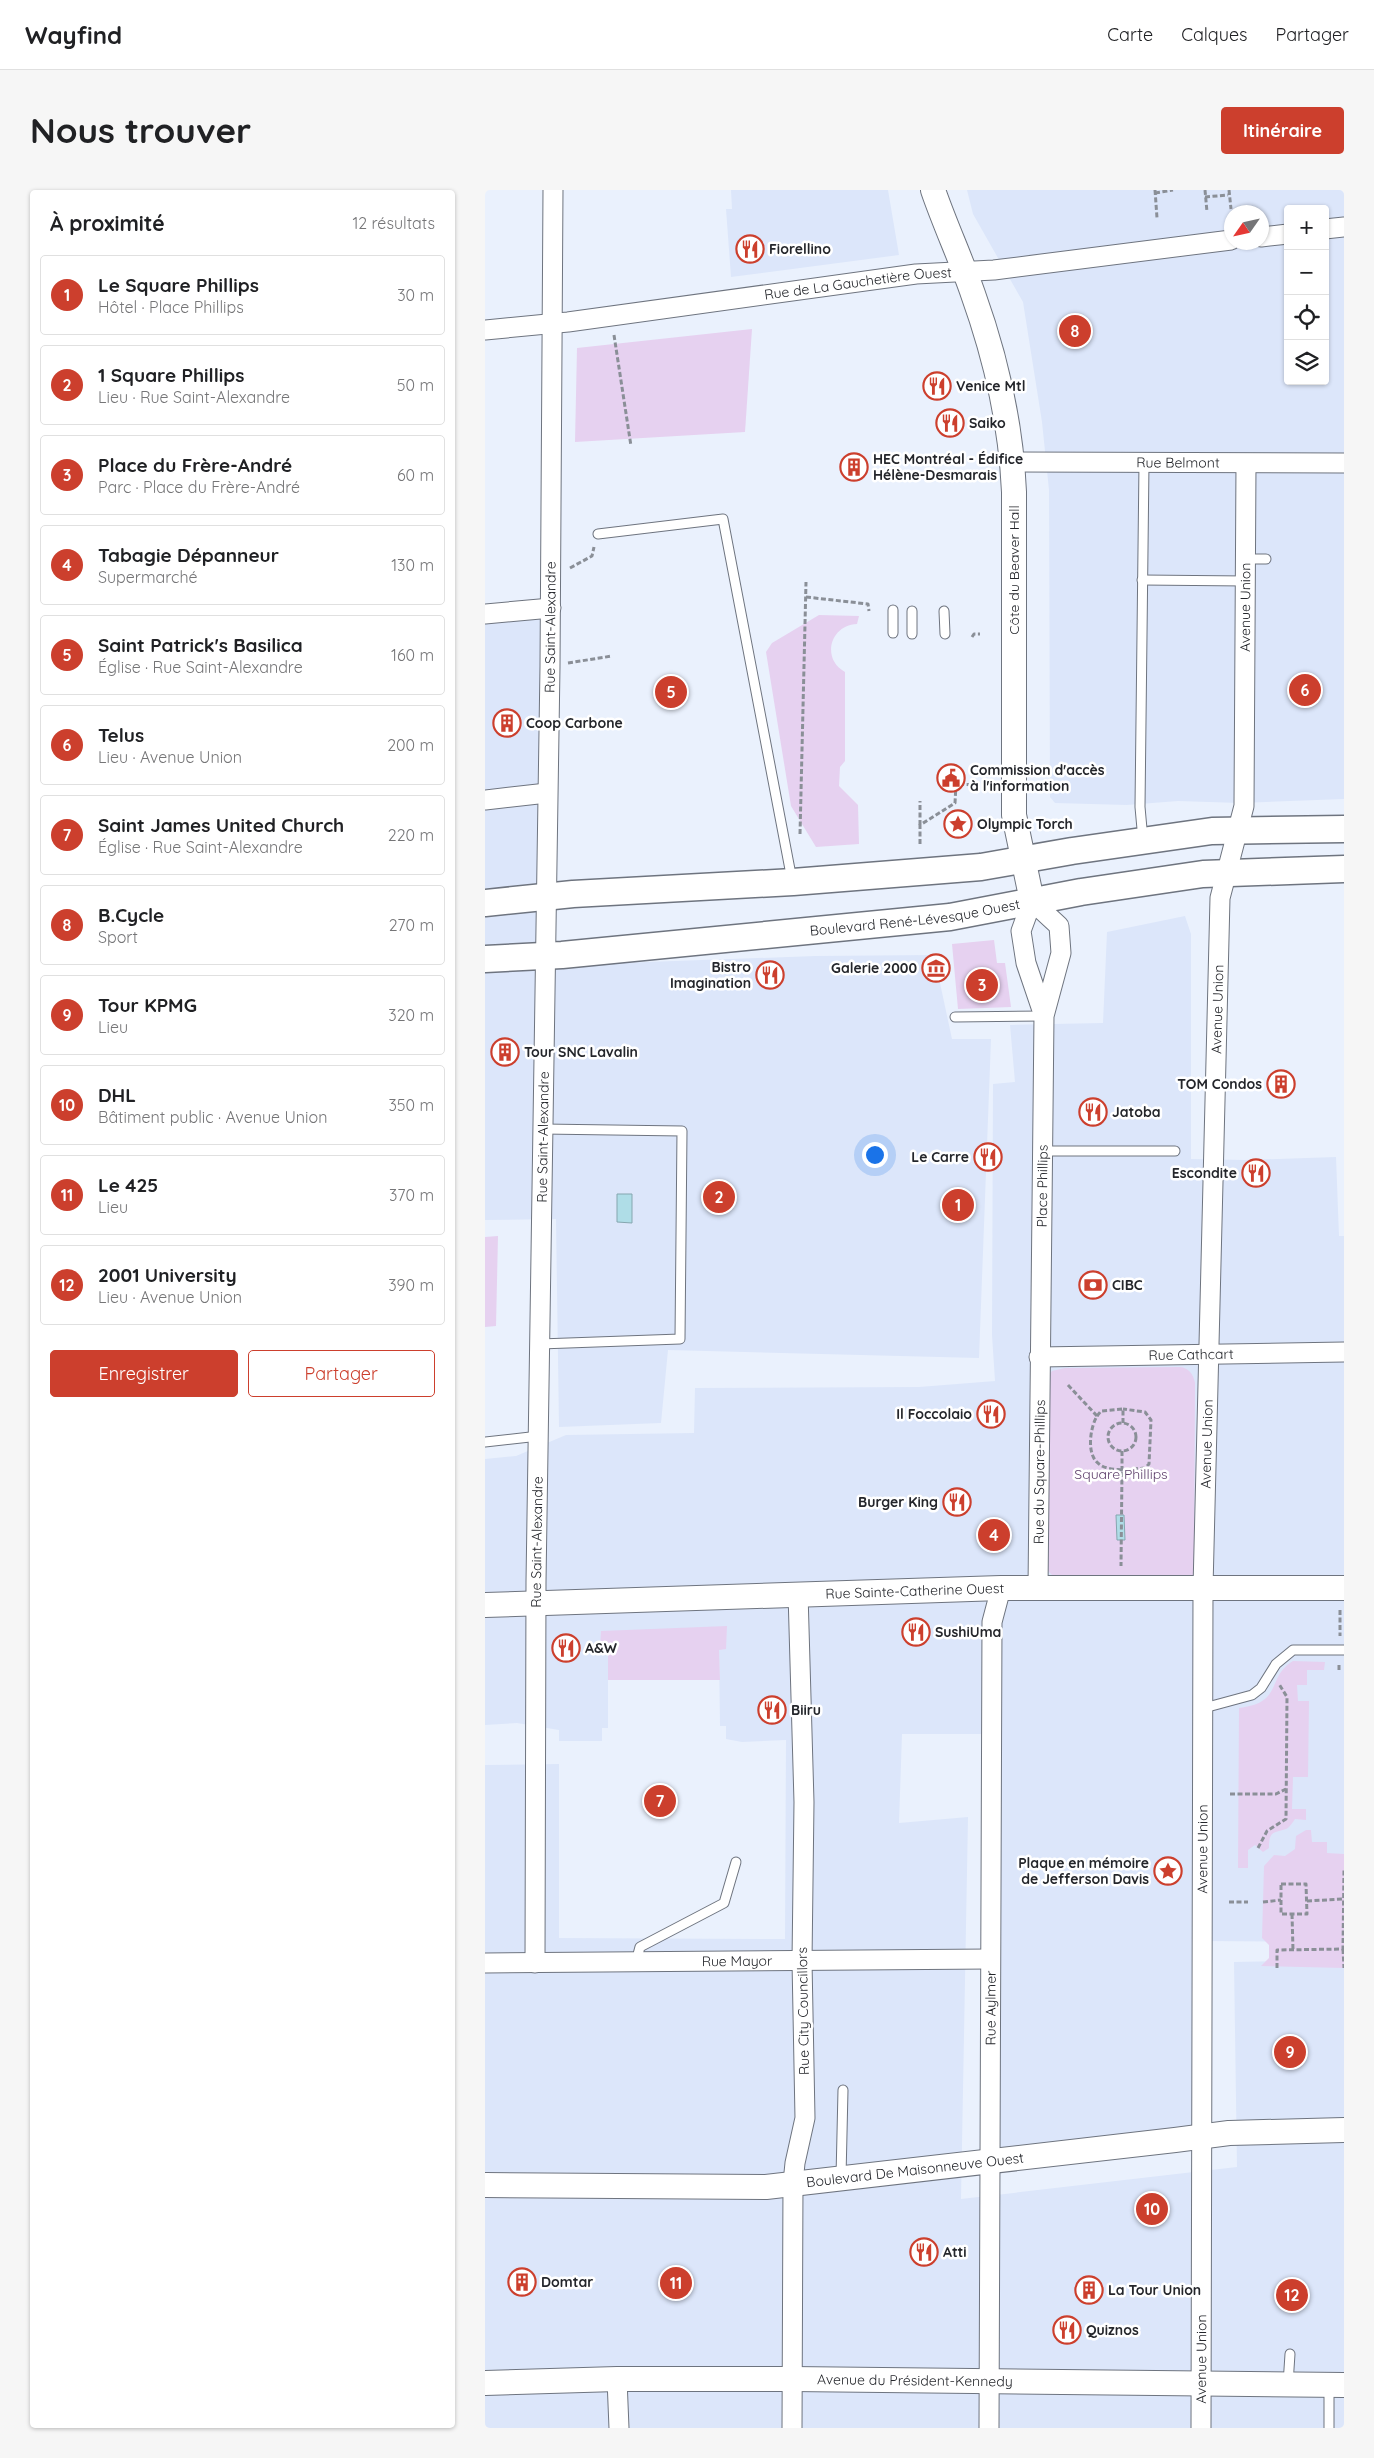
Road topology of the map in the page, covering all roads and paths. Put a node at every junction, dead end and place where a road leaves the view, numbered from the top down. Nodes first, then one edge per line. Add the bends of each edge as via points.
1 (553, 190) edge
2 (933, 190) edge
3 (1173, 190) edge
4 (1205, 190) edge
5 (1155, 191) edge
6 (1229, 192) edge
7 (1205, 197) junction
8 (1231, 205) edge
9 (1207, 212) dead end
10 (1157, 218) dead end
11 (1344, 227) edge
12 (1329, 229) edge
13 (1284, 234) edge
14 (1269, 236) edge
15 (1224, 241) edge
16 (964, 271) junction
17 (552, 323) junction
18 (485, 330) edge
19 (615, 338) dead end
20 (631, 446) dead end
21 (1012, 462) junction
22 (1144, 463) junction
23 (1344, 463) edge
24 (1247, 464) junction
25 (598, 534) dead end
26 (591, 556) dead end
27 (1246, 559) junction
28 (1266, 559) dead end
29 (565, 570) dead end
30 (1142, 580) junction
31 (1246, 581) junction
32 (806, 582) dead end
33 (806, 596) junction
34 (551, 608) junction
35 (893, 610) dead end
36 (869, 611) dead end
37 (911, 611) dead end
38 (944, 611) dead end
39 (485, 614) edge
40 (893, 634) dead end
41 (912, 634) dead end
42 (945, 634) dead end
43 (980, 634) dead end
44 (972, 637) dead end
45 (612, 656) dead end
46 (586, 660) dead end
47 (978, 785) dead end
48 (547, 793) junction
49 (485, 800) edge
50 (921, 801) dead end
51 (920, 825) junction
52 (1344, 829) edge
53 (1237, 830) junction
54 (799, 835) dead end
55 (1143, 840) junction
56 (920, 844) dead end
57 (1022, 860) junction
58 (1344, 869) edge
59 (1225, 872) junction
60 (793, 882) junction
61 (547, 898) junction
62 (1032, 900) junction
63 (485, 902) edge
64 (547, 956) junction
65 (485, 959) edge
66 (1044, 1016) junction
67 (955, 1017) dead end
68 (543, 1129) junction
69 (1175, 1151) dead end
70 (1041, 1152) junction
71 (540, 1344) junction
72 (1344, 1352) edge
73 (1209, 1356) junction
74 (1039, 1357) junction
75 (1068, 1385) dead end
76 (1123, 1409) junction
77 (1097, 1416) junction
78 (1123, 1423) junction
79 (540, 1436) junction
80 (485, 1442) edge
81 (1122, 1451) junction
82 (1122, 1470) junction
83 (1121, 1567) dead end
84 (1001, 1588) junction
85 (1038, 1588) junction
86 (1203, 1588) junction
87 (798, 1593) junction
88 (1342, 1597) edge
89 (536, 1602) junction
90 (485, 1605) edge
91 (1340, 1623) dead end
92 (1344, 1650) edge
93 (1271, 1670) junction
94 (1203, 1708) junction
95 (1286, 1789) junction
96 (1230, 1794) dead end
97 (1258, 1848) dead end
98 (735, 1862) dead end
99 (1344, 1870) edge
100 (1344, 1899) edge
101 (1281, 1900) junction
102 (1307, 1901) junction
103 (1229, 1902) dead end
104 (1248, 1902) dead end
105 (1263, 1902) dead end
106 (1292, 1914) junction
107 (1343, 1948) edge
108 (1293, 1950) junction
109 (990, 1959) junction
110 (802, 1962) junction
111 (485, 1963) edge
112 (535, 1963) junction
113 (636, 1963) junction
114 (1277, 1968) dead end
115 (1344, 1968) edge
116 (843, 2090) dead end
117 (1344, 2130) edge
118 (1202, 2135) junction
119 (989, 2161) junction
120 (841, 2180) junction
121 (793, 2183) junction
122 (485, 2185) edge
123 (1290, 2354) dead end
124 (617, 2379) junction
125 (792, 2379) junction
126 (989, 2382) junction
127 (485, 2383) edge
128 (1201, 2385) junction
129 (1288, 2385) junction
130 (1337, 2385) edge
131 (619, 2428) edge
132 (793, 2428) edge
133 (989, 2428) edge
134 (1201, 2428) edge
135 (1329, 2428) edge

1 - 17 street, Rue Saint-Alexandre
2 - 16 street, Côte du Beaver Hall
3 - 5 path
4 - 7 path
5 - 10 path
6 - 7 path
6 - 8 path
7 - 9 path
11 - 12 street
13 - 14 street
15 - 16 street, Rue de La Gauchetière Ouest
16 - 17 street, Rue de La Gauchetière Ouest via 916,274
16 - 21 street, Côte du Beaver Hall via 997,367
17 - 18 street, Rue de La Gauchetière Ouest
17 - 34 street, Rue Saint-Alexandre
19 - 20 path
21 - 22 street, Rue Belmont
21 - 57 street, Côte du Beaver Hall via 1013,815
22 - 24 street, Rue Belmont
22 - 30 lane
23 - 24 street, Rue Belmont
24 - 27 street, Avenue Union
25 - 60 lane via 723,519
26 - 29 path
27 - 28 lane
27 - 31 street, Avenue Union
30 - 31 lane
30 - 55 lane via 1140,807
31 - 53 street, Avenue Union via 1244,806
32 - 33 path
33 - 36 path via 868,604
33 - 54 path
34 - 39 street
34 - 48 street, Rue Saint-Alexandre
35 - 40 lane
37 - 41 lane
38 - 42 lane
43 - 44 path
45 - 46 path
47 - 51 path via 956,784 955,803
48 - 49 street
48 - 61 street, Rue Saint-Alexandre
50 - 51 path
51 - 56 path
52 - 53 main road
53 - 55 main road
53 - 59 street, Avenue Union
55 - 57 main road
57 - 60 main road via 981,867
57 - 62 street, Côte du Beaver Hall
58 - 59 main road, Boulevard René-Lévesque Ouest
59 - 62 main road, Boulevard René-Lévesque Ouest
59 - 73 street, Avenue Union via 1220,898
60 - 61 main road
61 - 63 main road
61 - 64 street, Rue Saint-Alexandre
62 - 64 main road, Boulevard René-Lévesque Ouest via 950,917
62 - 66 street via 1021,931 1026,963
62 - 66 street via 1059,926 1061,953
64 - 65 main road, Boulevard René-Lévesque Ouest
64 - 68 street, Rue Saint-Alexandre
66 - 67 lane
66 - 70 street, Place Phillips
68 - 71 street, Rue Saint-Alexandre
68 - 71 lane via 682,1131 680,1339
69 - 70 lane
70 - 74 street, Place Phillips
71 - 79 street, Rue Saint-Alexandre
72 - 73 street, Rue Cathcart
73 - 74 street, Rue Cathcart
73 - 86 street, Avenue Union
74 - 85 street, Rue du Square-Phillips
75 - 77 path
76 - 77 path via 1101,1411
76 - 78 path
76 - 82 path via 1145,1412 1151,1420 1151,1459 1145,1468
77 - 82 path via 1091,1431 1092,1456 1106,1468
78 - 81 path via 1131,1424 1136,1431 1135,1444 1130,1450
78 - 81 path via 1109,1429 1109,1445 1115,1451
79 - 80 lane
79 - 89 street, Rue Saint-Alexandre
81 - 82 path
82 - 83 path
84 - 85 street, Rue Sainte-Catherine Ouest
84 - 87 street, Rue Sainte-Catherine Ouest
84 - 109 street, Rue Aylmer via 992,1622
85 - 86 street, Rue Sainte-Catherine Ouest
86 - 88 street, Rue Sainte-Catherine Ouest
86 - 94 street, Avenue Union
87 - 89 street, Rue Sainte-Catherine Ouest
87 - 110 street, Rue City Councillors via 804,1802
88 - 91 path
89 - 90 street, Rue Sainte-Catherine Ouest
89 - 112 street, Rue Saint-Alexandre
92 - 93 lane via 1293,1650
93 - 94 lane via 1261,1688 1252,1695
93 - 95 path via 1287,1696
94 - 118 street, Avenue Union
95 - 96 path via 1276,1794
95 - 97 path via 1286,1819 1267,1831
98 - 113 lane via 724,1904 640,1947
99 - 100 path
100 - 102 path
100 - 107 path
101 - 102 path via 1281,1884 1307,1884
101 - 105 path
101 - 106 path via 1281,1914
102 - 106 path via 1307,1914
103 - 104 path
106 - 108 path
107 - 108 path
107 - 115 path
108 - 114 path via 1277,1950
109 - 110 street, Rue Mayor
109 - 119 street, Rue Aylmer
110 - 113 street, Rue Mayor
110 - 121 street, Rue City Councillors via 805,2118
111 - 112 street, Rue Mayor
112 - 113 street, Rue Mayor
116 - 120 lane
117 - 118 street, Boulevard De Maisonneuve Ouest
118 - 119 street, Boulevard De Maisonneuve Ouest
118 - 128 street, Avenue Union
119 - 120 street, Boulevard De Maisonneuve Ouest
119 - 126 street, Rue Aylmer
120 - 121 street, Boulevard De Maisonneuve Ouest
121 - 122 street, Boulevard De Maisonneuve Ouest via 766,2187
121 - 125 street, Rue City Councillors
123 - 129 lane
124 - 125 street, Avenue du Président-Kennedy
124 - 127 street, Avenue du Président-Kennedy
124 - 131 street
125 - 126 street, Avenue du Président-Kennedy
125 - 132 street, Rue City Councillors
126 - 128 street, Avenue du Président-Kennedy
126 - 133 street, Rue Aylmer
128 - 129 street, Avenue du Président-Kennedy
128 - 134 street, Avenue Union
129 - 130 street, Avenue du Président-Kennedy
130 - 135 lane

